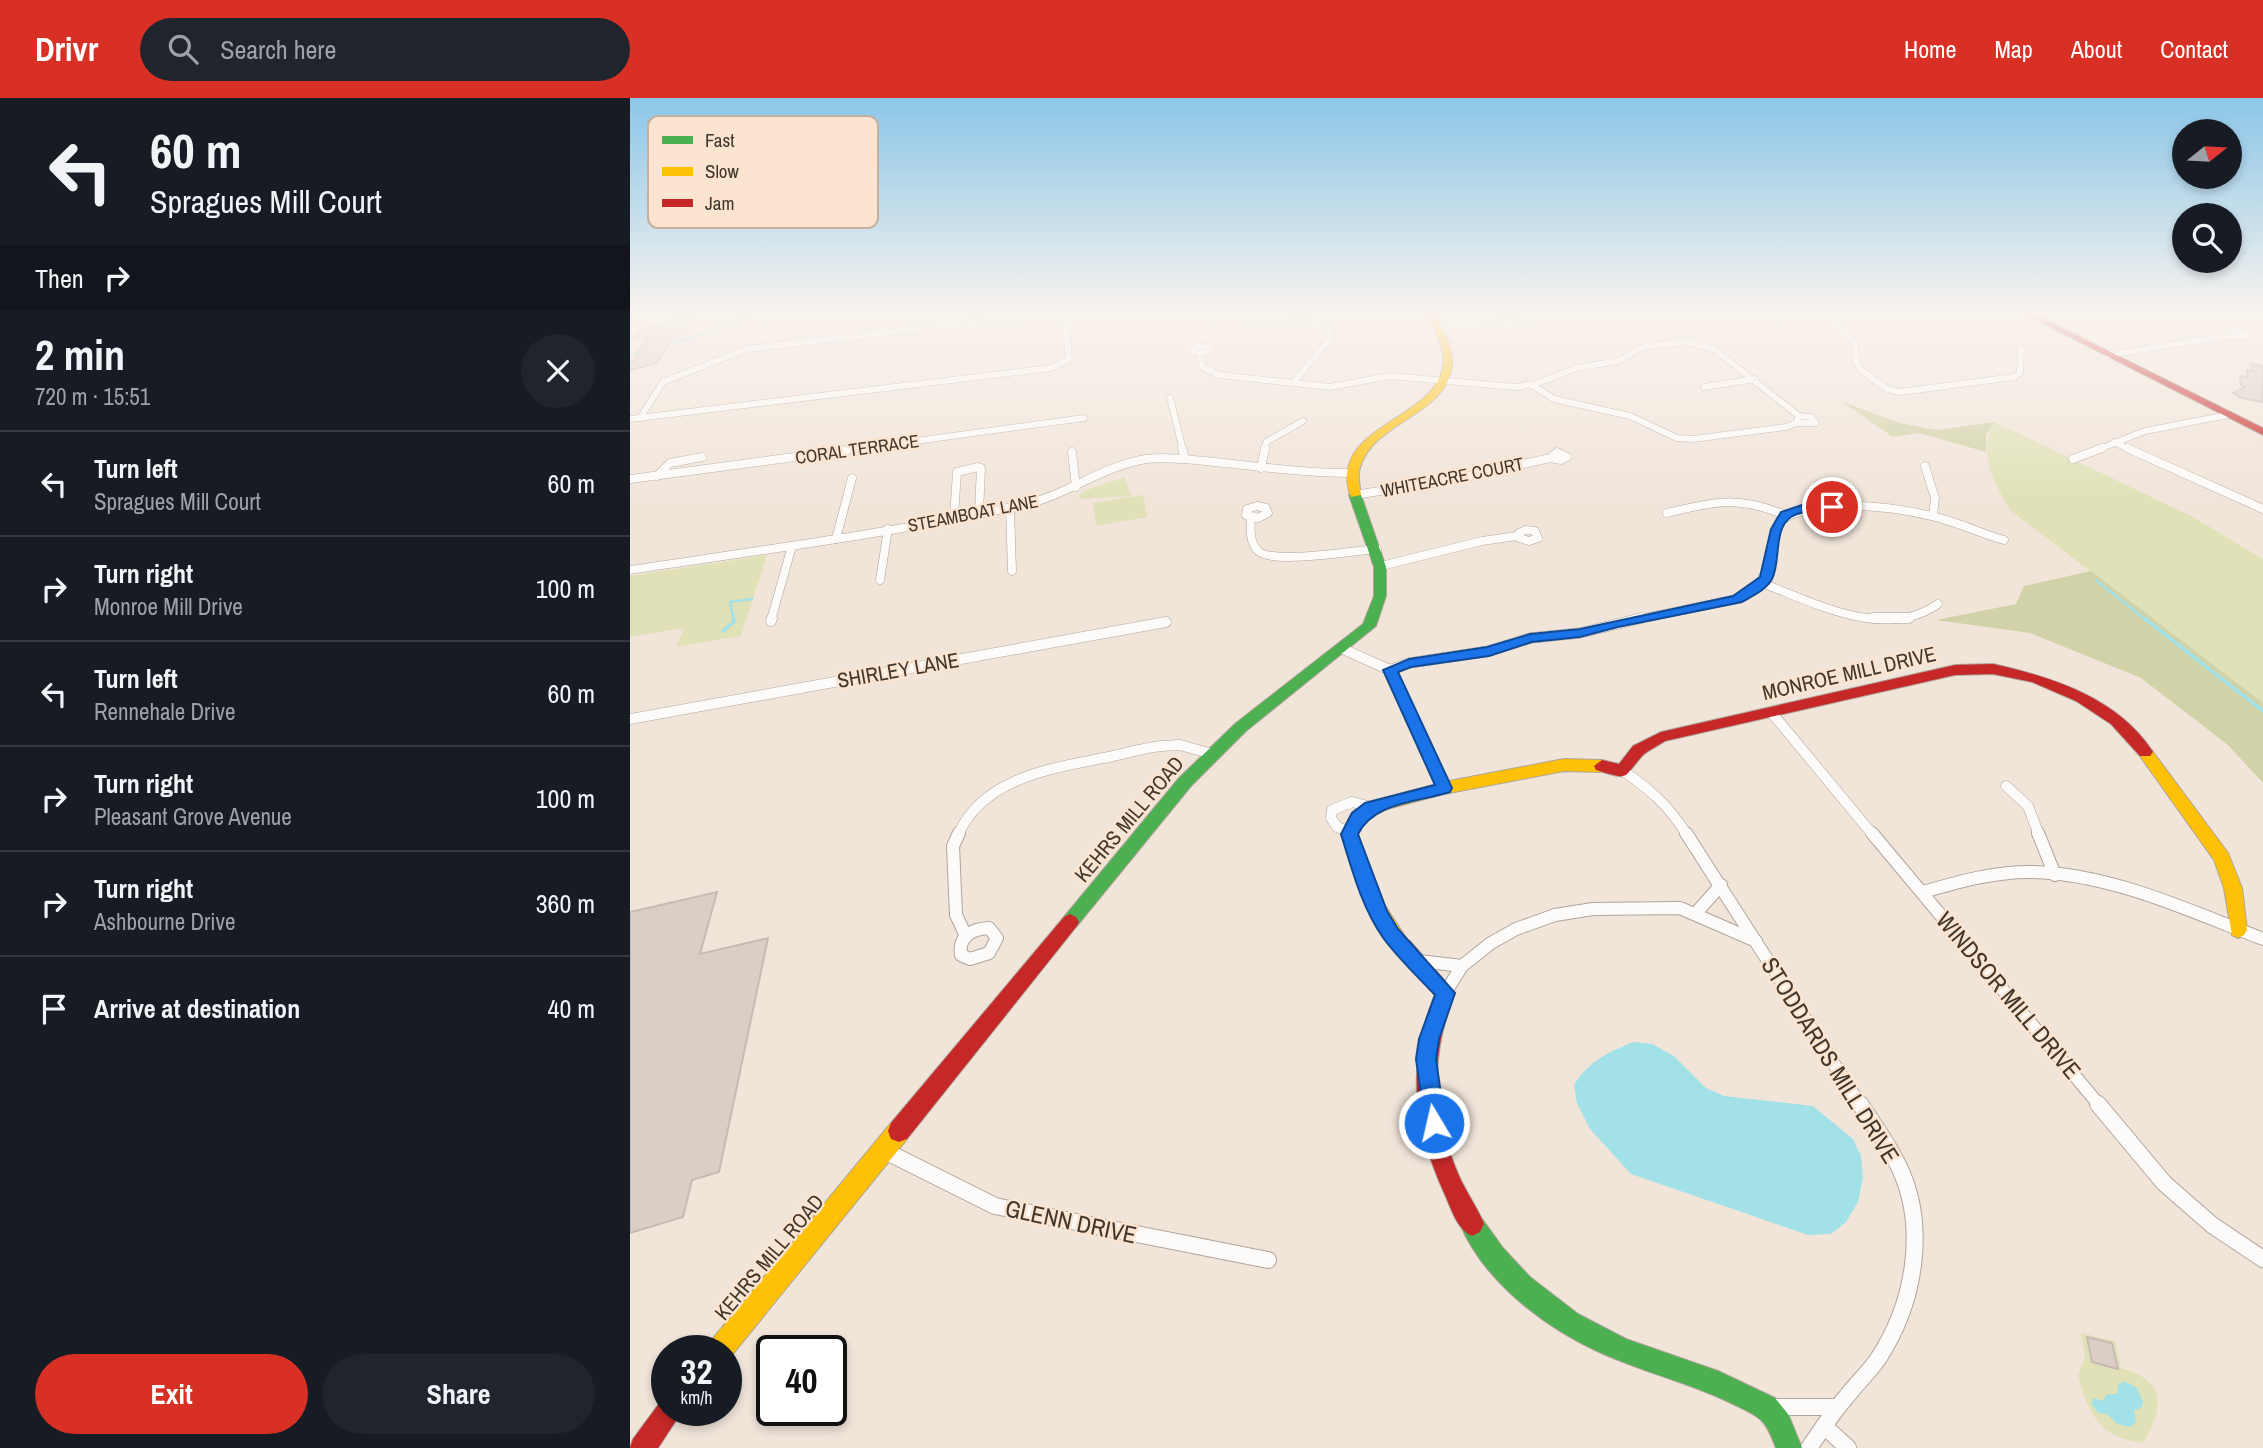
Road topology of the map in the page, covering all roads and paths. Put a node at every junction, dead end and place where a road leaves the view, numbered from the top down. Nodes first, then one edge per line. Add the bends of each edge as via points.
1 (676, 377) edge
2 (977, 377) edge
3 (1241, 377) edge
4 (1298, 377) edge
5 (1385, 377) edge
6 (1401, 377) edge
7 (1444, 377) edge
8 (1553, 377) edge
9 (1752, 377) edge
10 (1871, 377) edge
11 (2014, 377) edge
12 (2152, 377) edge
13 (1755, 379) junction
14 (1443, 381) junction
15 (1293, 383) junction
16 (1532, 385) junction
17 (1704, 387) dead end
18 (1170, 398) dead end
19 (2228, 415) junction
20 (640, 418) junction
21 (1084, 418) dead end
22 (630, 419) edge
23 (1303, 421) dead end
24 (2263, 432) edge
25 (2114, 442) junction
26 (1072, 452) dead end
27 (702, 457) dead end
28 (1550, 458) dead end
29 (1185, 459) junction
30 (2073, 459) dead end
31 (1925, 466) dead end
32 (1261, 468) junction
33 (1352, 473) junction
34 (657, 476) junction
35 (852, 478) dead end
36 (630, 479) edge
37 (1818, 485) dead end
38 (1076, 487) junction
39 (1354, 495) junction
40 (1010, 507) junction
41 (1824, 507) junction
42 (2263, 509) edge
43 (979, 512) junction
44 (1667, 513) dead end
45 (1785, 515) junction
46 (954, 516) junction
47 (1933, 516) junction
48 (1251, 518) dead end
49 (888, 529) junction
50 (1517, 536) dead end
51 (836, 539) junction
52 (2004, 540) dead end
53 (792, 546) junction
54 (1377, 549) junction
55 (1381, 566) junction
56 (630, 570) edge
57 (1012, 572) dead end
58 (880, 580) dead end
59 (1762, 583) junction
60 (1938, 604) dead end
61 (771, 621) dead end
62 (1166, 622) dead end
63 (1343, 649) junction
64 (1390, 670) junction
65 (1772, 713) junction
66 (630, 719) edge
67 (1212, 754) junction
68 (1623, 771) junction
69 (2006, 786) dead end
70 (1444, 788) junction
71 (1365, 812) junction
72 (1350, 832) junction
73 (2055, 875) junction
74 (1721, 885) junction
75 (1923, 892) junction
76 (1696, 913) junction
77 (2238, 930) junction
78 (966, 936) dead end
79 (2263, 939) edge
80 (1756, 941) junction
81 (1419, 961) junction
82 (1461, 966) junction
83 (1445, 993) junction
84 (885, 1151) junction
85 (1268, 1259) dead end
86 (2263, 1259) edge
87 (732, 1335) edge
88 (1837, 1407) junction
89 (1766, 1408) junction
90 (658, 1426) edge
91 (1824, 1426) junction
92 (642, 1448) edge
93 (1789, 1448) edge
94 (1809, 1448) edge
95 (1848, 1448) edge

1 - 20 street via 663,382
2 - 20 street
3 - 15 street
4 - 15 street
5 - 15 street via 1335,387
6 - 14 street
7 - 14 street
8 - 16 street
9 - 13 street
10 - 11 street via 1900,392
12 - 19 street
13 - 16 street via 1797,420 1693,439 1680,446 1671,440 1674,437 1630,416 1554,399
13 - 17 street
14 - 16 street via 1506,388
14 - 33 street, KEHRS MILL ROAD via 1430,398 1367,440
18 - 29 street
19 - 24 street
19 - 25 street via 2159,427
20 - 22 street
21 - 34 street, CORAL TERRACE
23 - 32 street via 1265,442
25 - 30 street
25 - 42 street
26 - 38 street
27 - 34 street via 670,461
28 - 39 street, WHITEACRE COURT
29 - 32 street, STEAMBOAT LANE
29 - 38 street, STEAMBOAT LANE via 1129,462
31 - 47 street via 1935,498
32 - 33 street, STEAMBOAT LANE
33 - 39 street, KEHRS MILL ROAD
34 - 36 street, CORAL TERRACE
35 - 51 street
37 - 41 street
38 - 40 street, STEAMBOAT LANE
39 - 54 street, KEHRS MILL ROAD
40 - 43 street, STEAMBOAT LANE
40 - 57 street
41 - 45 street
41 - 47 street
43 - 46 street, STEAMBOAT LANE
43 - 46 street via 978,467 957,472
44 - 45 street via 1729,499 1756,503
45 - 59 street
46 - 49 street, STEAMBOAT LANE
47 - 52 street
48 - 54 street via 1249,528 1262,553 1279,556
49 - 51 street, STEAMBOAT LANE
49 - 58 street
50 - 55 street via 1470,542 1416,561
51 - 53 street, STEAMBOAT LANE
53 - 56 street, STEAMBOAT LANE
53 - 61 street
54 - 55 street, KEHRS MILL ROAD
55 - 63 street, KEHRS MILL ROAD via 1383,583 1375,616
59 - 60 street via 1841,611 1889,619 1920,615
59 - 64 street via 1745,596 1724,603 1580,633 1530,638 1489,652 1436,657
62 - 66 street, SHIRLEY LANE
63 - 64 street
63 - 67 street, KEHRS MILL ROAD
64 - 70 street
65 - 68 street, MONROE MILL DRIVE via 1661,737 1629,757
65 - 75 street, WINDSOR MILL DRIVE
65 - 77 street, MONROE MILL DRIVE via 1955,670 1993,669 2059,687 2116,720 2147,755 2222,858 2233,888
67 - 78 street via 1183,746 1145,749 1046,769 994,792 962,824 953,846 956,915
67 - 84 street, KEHRS MILL ROAD
68 - 70 street via 1591,764 1564,765
68 - 74 street, STODDARDS MILL DRIVE via 1671,809
69 - 73 street via 2028,806
70 - 71 street
71 - 72 street
71 - 72 street via 1360,801 1332,810 1337,827
72 - 81 street via 1379,914
73 - 75 street via 1994,874
73 - 77 street via 2101,882
74 - 76 street
74 - 80 street, STODDARDS MILL DRIVE
75 - 86 street, WINDSOR MILL DRIVE via 2164,1183 2212,1225
76 - 80 street
76 - 82 street via 1680,908 1611,907 1555,915 1491,943
77 - 79 street
80 - 88 street, STODDARDS MILL DRIVE via 1896,1160 1912,1205 1914,1262 1905,1310 1878,1360
81 - 82 street
81 - 83 street
82 - 83 street
83 - 89 street via 1426,1059 1436,1138 1455,1196 1489,1254 1513,1281 1591,1335 1717,1382
84 - 85 street, GLENN DRIVE via 995,1206
84 - 87 street, KEHRS MILL ROAD
88 - 89 street
88 - 91 street, STODDARDS MILL DRIVE
89 - 93 street via 1780,1423
90 - 92 street
91 - 94 street, STODDARDS MILL DRIVE
91 - 95 street

